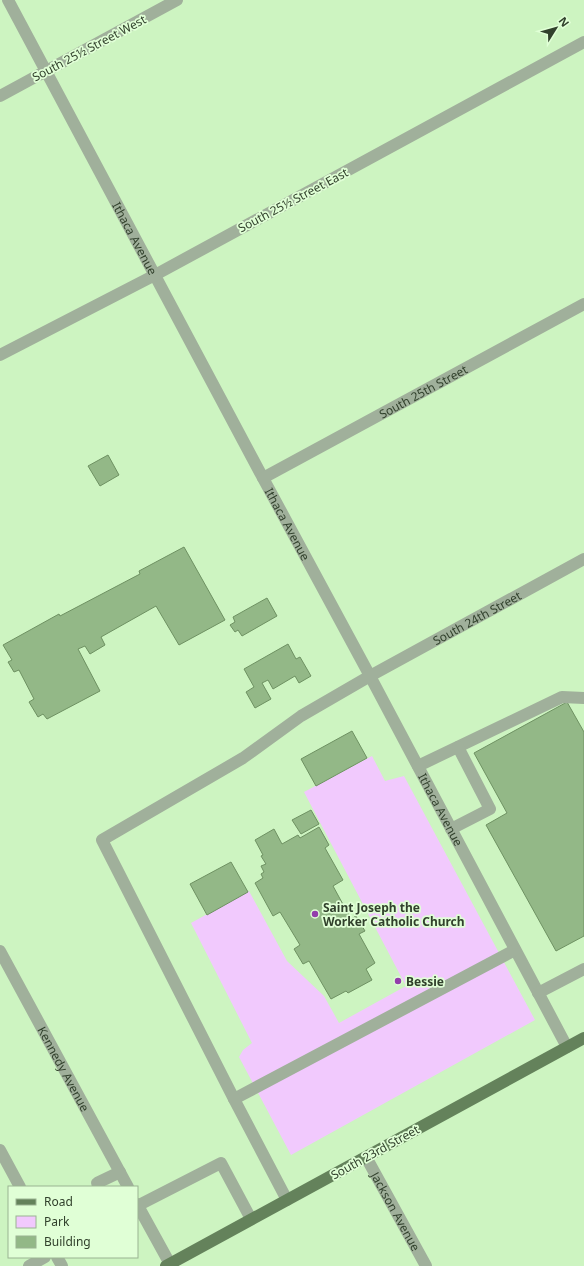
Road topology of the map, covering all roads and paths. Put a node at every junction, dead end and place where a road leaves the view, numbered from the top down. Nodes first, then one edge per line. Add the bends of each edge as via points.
1 (8, 0) edge
2 (178, 0) edge
3 (584, 42) edge
4 (46, 71) junction
5 (0, 96) edge
6 (155, 274) junction
7 (584, 304) edge
8 (0, 355) edge
9 (263, 478) junction
10 (584, 559) edge
11 (370, 676) junction
12 (584, 698) edge
13 (458, 747) junction
14 (418, 766) junction
15 (451, 829) junction
16 (515, 950) junction
17 (0, 951) edge
18 (584, 969) edge
19 (538, 993) junction
20 (584, 1038) edge
21 (567, 1047) junction
22 (234, 1099) junction
23 (0, 1150) edge
24 (366, 1157) junction
25 (120, 1172) junction
26 (19, 1186) edge
27 (98, 1186) edge
28 (127, 1186) edge
29 (287, 1200) junction
30 (138, 1204) edge
31 (138, 1207) edge
32 (251, 1219) junction
33 (43, 1258) edge
34 (168, 1265) edge
35 (29, 1266) edge
36 (425, 1266) edge

1 - 4 street, Ithaca Avenue
2 - 4 street, South 25½ Street West
3 - 6 street, South 25½ Street East
4 - 5 street, South 25½ Street West
4 - 6 street, Ithaca Avenue
6 - 8 street, South 25½ Street East
6 - 9 street, Ithaca Avenue
7 - 9 street, South 25th Street
9 - 11 street, Ithaca Avenue
10 - 11 street, South 24th Street
11 - 14 street, Ithaca Avenue
11 - 22 street, South 24th Street via 301,716 243,758 102,840
12 - 13 street via 562,697
13 - 14 street
13 - 15 street via 490,808
14 - 15 street, Ithaca Avenue
15 - 16 street, Ithaca Avenue
16 - 19 street, Ithaca Avenue
16 - 22 street
17 - 25 street, Kennedy Avenue
18 - 19 street
19 - 21 street, Ithaca Avenue
20 - 21 main road, South 23rd Street
21 - 24 main road, South 23rd Street
22 - 29 street
23 - 26 street
24 - 29 main road, South 23rd Street
24 - 36 street, Jackson Avenue
25 - 27 street via 97,1183
25 - 28 street, Kennedy Avenue
29 - 32 main road, South 23rd Street
30 - 32 street via 221,1162
31 - 34 street
32 - 34 main road, South 23rd Street
33 - 35 street

